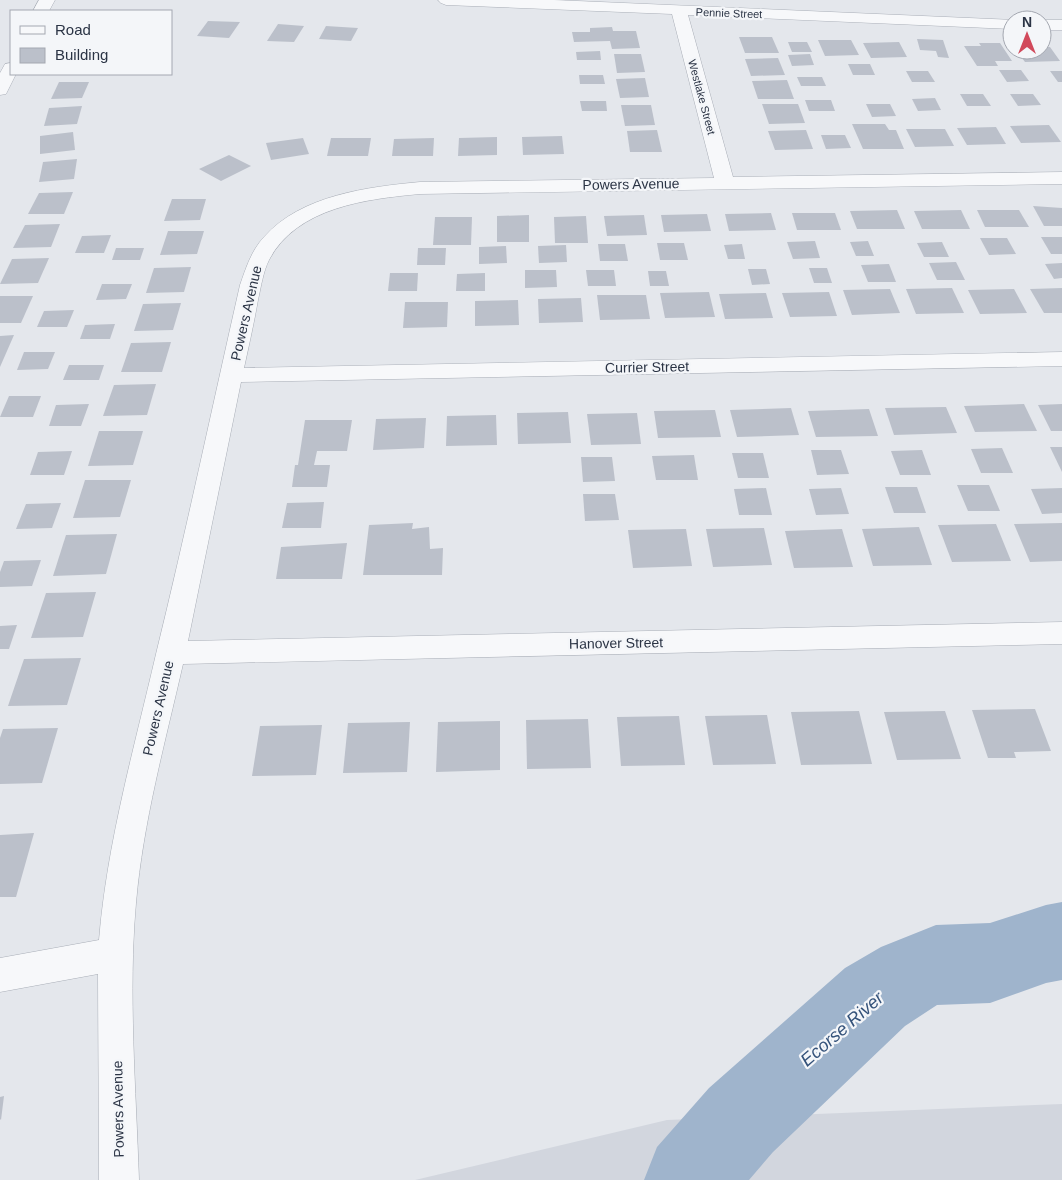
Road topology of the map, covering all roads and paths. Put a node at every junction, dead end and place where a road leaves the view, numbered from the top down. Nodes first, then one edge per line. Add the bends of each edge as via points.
1 (446, 0) edge
2 (566, 3) edge
3 (679, 11) junction
4 (1002, 24) edge
5 (10, 70) edge
6 (0, 90) edge
7 (1062, 178) edge
8 (725, 183) junction
9 (1062, 359) edge
10 (232, 376) junction
11 (1062, 633) edge
12 (171, 653) junction
13 (115, 954) junction
14 (0, 975) edge
15 (119, 1180) edge

1 - 2 street, Pennie Street
2 - 3 street, Pennie Street
3 - 4 street, Pennie Street
3 - 8 street, Westlake Street
5 - 6 street
7 - 8 street, Powers Avenue
8 - 10 street, Powers Avenue via 420,188 382,191 331,204 286,228 259,260
9 - 10 street, Currier Street
10 - 12 street, Powers Avenue
11 - 12 street, Hanover Street
12 - 13 street, Powers Avenue via 130,829
13 - 14 street
13 - 15 street, Powers Avenue

